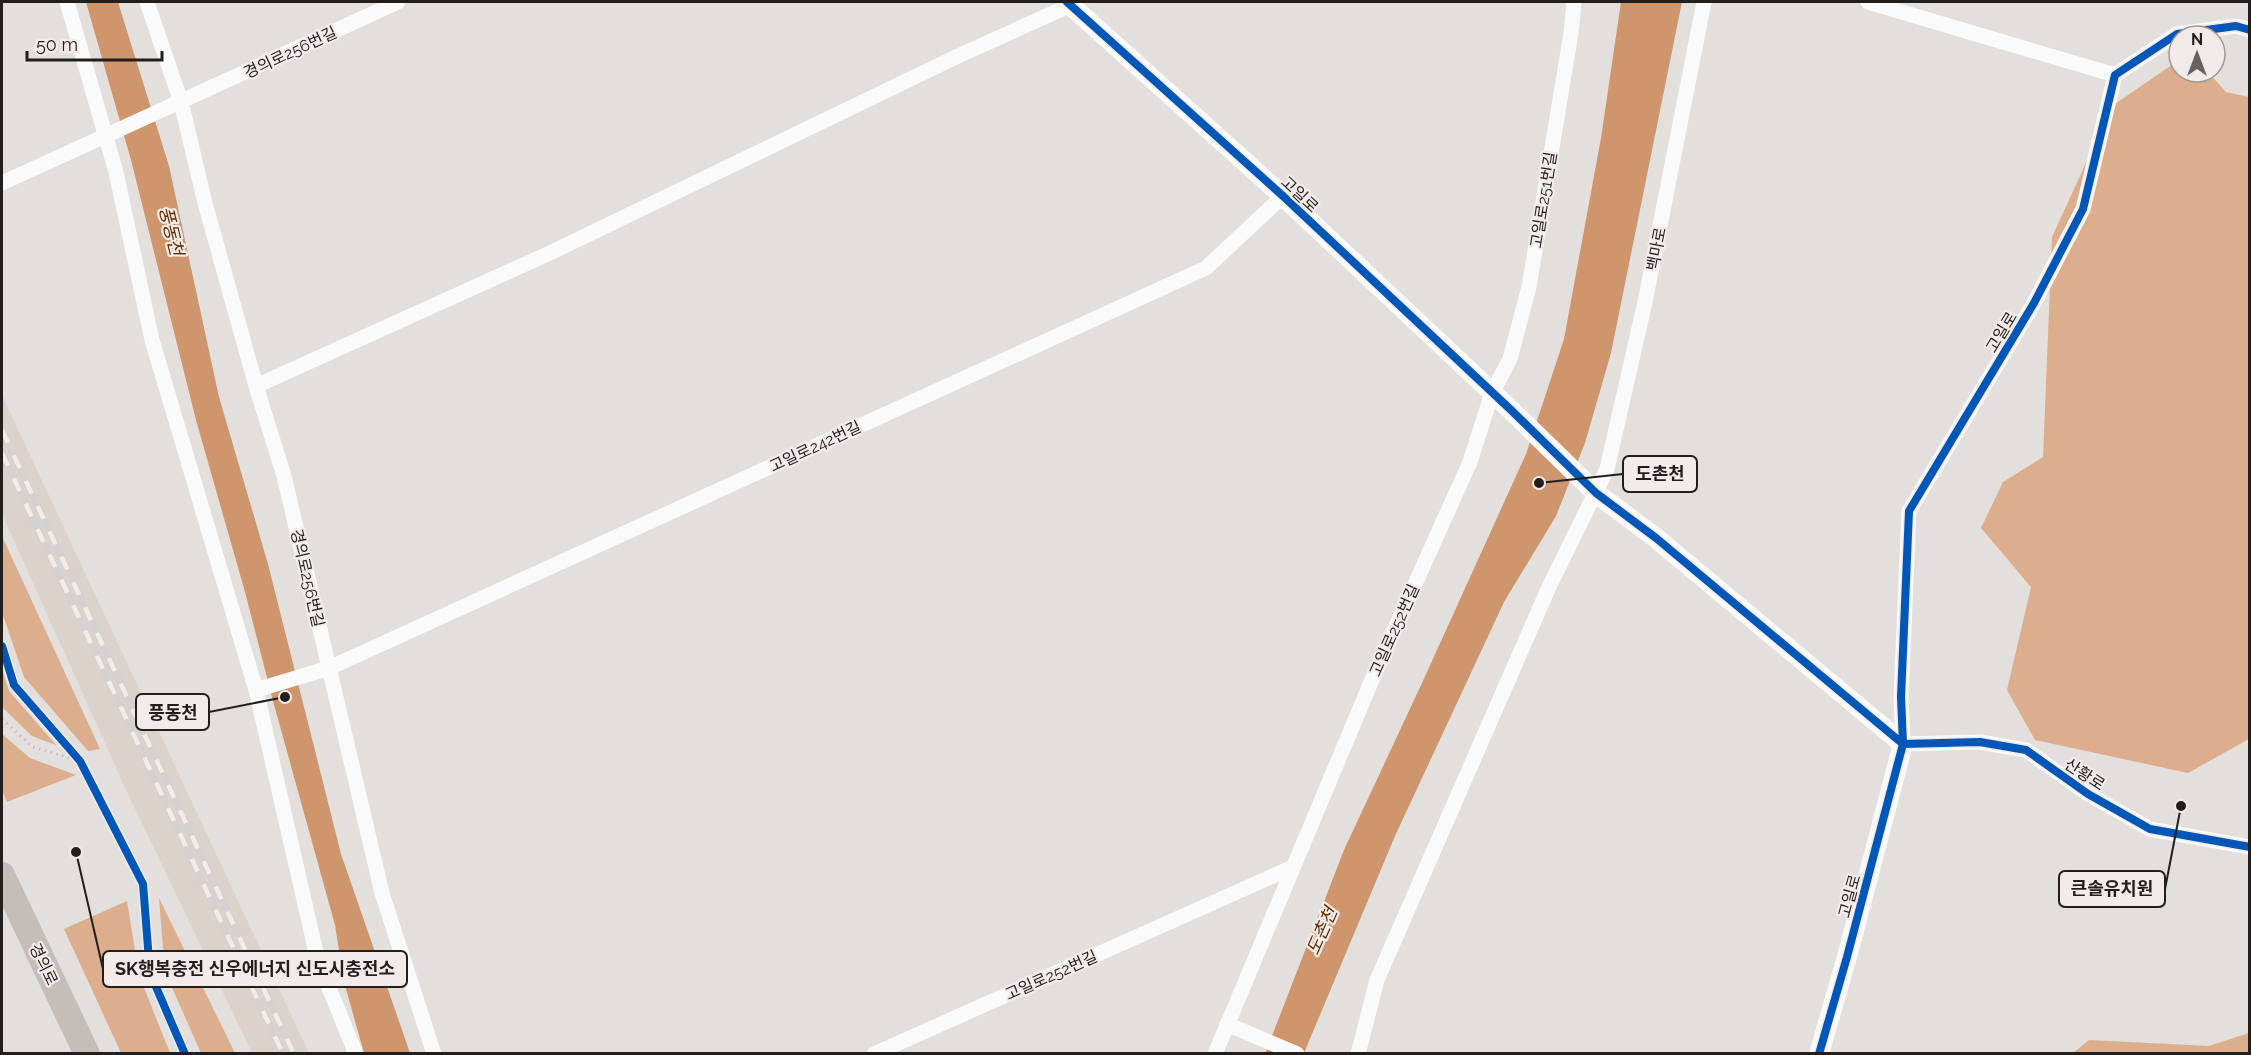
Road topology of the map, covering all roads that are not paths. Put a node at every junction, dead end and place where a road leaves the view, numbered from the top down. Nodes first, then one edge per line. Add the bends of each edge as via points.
1 (67, 2) edge
2 (147, 2) edge
3 (398, 2) edge
4 (1574, 2) edge
5 (1704, 2) edge
6 (1868, 2) edge
7 (1071, 3) edge
8 (2250, 30) edge
9 (2115, 75) junction
10 (181, 102) junction
11 (113, 132) junction
12 (2, 183) edge
13 (1283, 196) junction
14 (256, 386) junction
15 (1492, 393) junction
16 (1590, 487) junction
17 (322, 671) junction
18 (260, 688) junction
19 (1903, 744) junction
20 (2250, 847) edge
21 (1293, 867) junction
22 (2, 875) edge
23 (2, 911) edge
24 (1227, 1024) junction
25 (70, 1053) edge
26 (87, 1053) edge
27 (356, 1053) edge
28 (434, 1053) edge
29 (874, 1053) edge
30 (1215, 1053) edge
31 (1297, 1053) edge
32 (1358, 1053) edge
33 (1818, 1053) edge

1 - 11 street
2 - 10 street
3 - 10 street, 경의로256번길
4 - 15 street, 고일로251번길 via 1529,286 1510,359
5 - 16 street, 백마로 via 1624,400 1607,469
6 - 9 street
7 - 13 street, 고일로
7 - 14 street via 552,252
8 - 9 street via 2236,26 2177,34
9 - 19 street, 고일로 via 2083,209 2034,303 1909,511 1901,697
10 - 11 street, 경의로256번길
10 - 14 street, 경의로256번길
11 - 12 street
11 - 18 street via 116,172 152,340
13 - 15 street, 고일로
13 - 17 street, 고일로242번길 via 1206,268
14 - 17 street, 경의로256번길 via 284,476
15 - 16 street, 고일로
15 - 21 street, 고일로252번길 via 1470,462
16 - 19 street
16 - 32 street, 백마로 via 1377,980
17 - 18 street, 고일로242번길
17 - 28 street, 경의로256번길 via 382,893
18 - 27 street via 318,961
19 - 20 street, 산황로 via 1980,742 2026,750 2088,794 2150,829
19 - 33 street, 고일로
21 - 24 street, 고일로252번길
21 - 29 street, 고일로252번길
22 - 26 main road, 경의로
23 - 25 main road, 경의로
24 - 30 street, 고일로252번길
24 - 31 street

